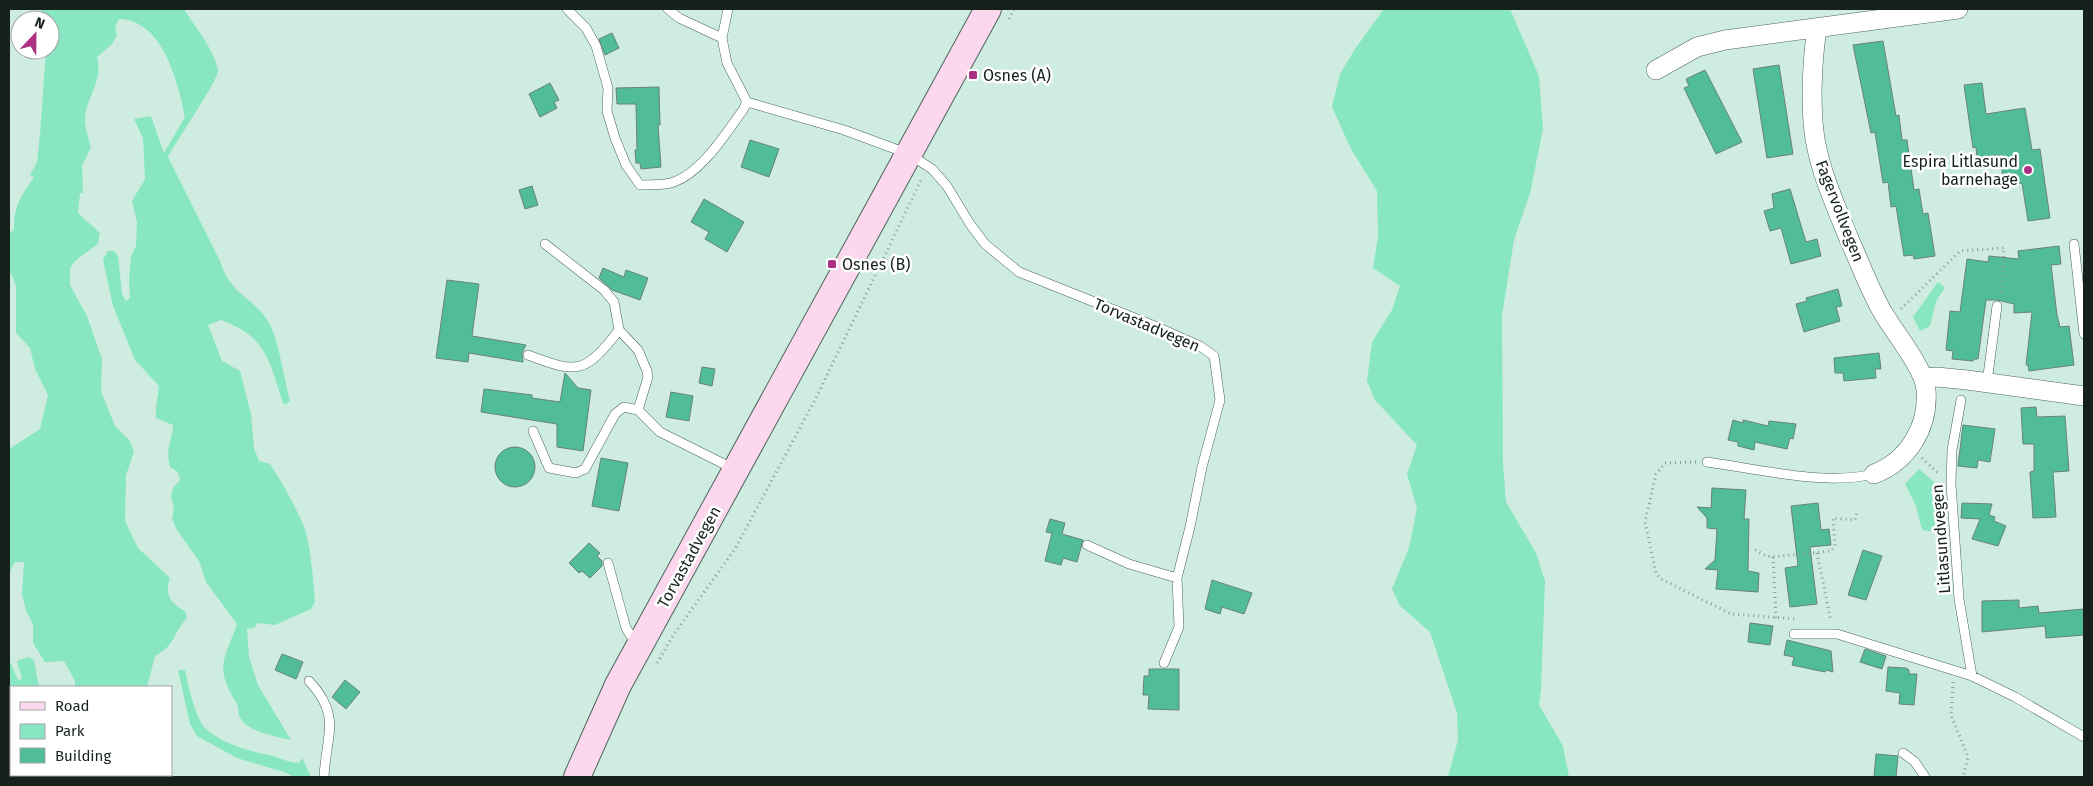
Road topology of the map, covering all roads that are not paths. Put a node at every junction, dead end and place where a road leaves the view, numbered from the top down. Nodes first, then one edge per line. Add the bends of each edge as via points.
1 (567, 9) edge
2 (668, 9) edge
3 (728, 9) edge
4 (1958, 9) edge
5 (996, 18) edge
6 (1817, 29) junction
7 (722, 38) junction
8 (1656, 70) dead end
9 (747, 102) junction
10 (919, 160) junction
11 (545, 244) dead end
12 (2074, 244) dead end
13 (1997, 306) road end
14 (619, 330) junction
15 (2084, 334) edge
16 (528, 355) dead end
17 (1923, 378) junction
18 (1987, 383) junction
19 (2084, 396) edge
20 (1961, 400) dead end
21 (638, 410) junction
22 (533, 431) dead end
23 (1707, 462) road end
24 (737, 470) junction
25 (1874, 474) joint
26 (1087, 544) dead end
27 (608, 563) dead end
28 (1177, 578) junction
29 (1794, 634) dead end
30 (641, 644) junction
31 (1164, 663) dead end
32 (1972, 676) junction
33 (309, 682) dead end
34 (2084, 737) edge
35 (1903, 753) dead end
36 (326, 777) edge
37 (576, 777) edge
38 (1926, 777) edge

1 - 9 lane via 586,28 596,46 608,88 607,111 615,138 626,165 640,186 674,182 688,174 706,159
2 - 7 lane via 679,18
3 - 7 lane
4 - 6 street
5 - 10 main road, Torvastadvegen
6 - 8 street via 1708,43 1682,53
6 - 17 street, Fagervollvegen via 1814,122 1821,169 1873,296
7 - 9 lane via 727,63
9 - 10 lane, Torvastadvegen via 844,130
10 - 24 main road, Torvastadvegen
10 - 28 lane, Torvastadvegen via 947,186 985,244 1019,272 1162,329 1214,356 1220,400
11 - 14 lane via 604,290 614,302
12 - 15 lane
13 - 18 lane
14 - 16 lane via 594,359 580,368 568,369
14 - 21 lane via 638,350 647,371
17 - 18 street
17 - 25 street, Fagervollvegen via 1925,408 1912,446 1896,463
18 - 19 street
20 - 32 lane, Litlasundvegen via 1952,450 1951,484 1959,599
21 - 22 lane via 624,407 615,414 585,469 576,473 549,468
21 - 24 lane via 660,432
23 - 25 lane, Fagervollvegen via 1808,476
24 - 30 main road, Torvastadvegen
26 - 28 lane via 1129,564
27 - 30 lane via 626,628
28 - 31 lane, Torvastadvegen via 1179,627
29 - 32 lane via 1837,634
30 - 37 main road, Torvastadvegen via 601,719
32 - 34 lane
33 - 36 lane via 327,705 331,719
35 - 38 lane

